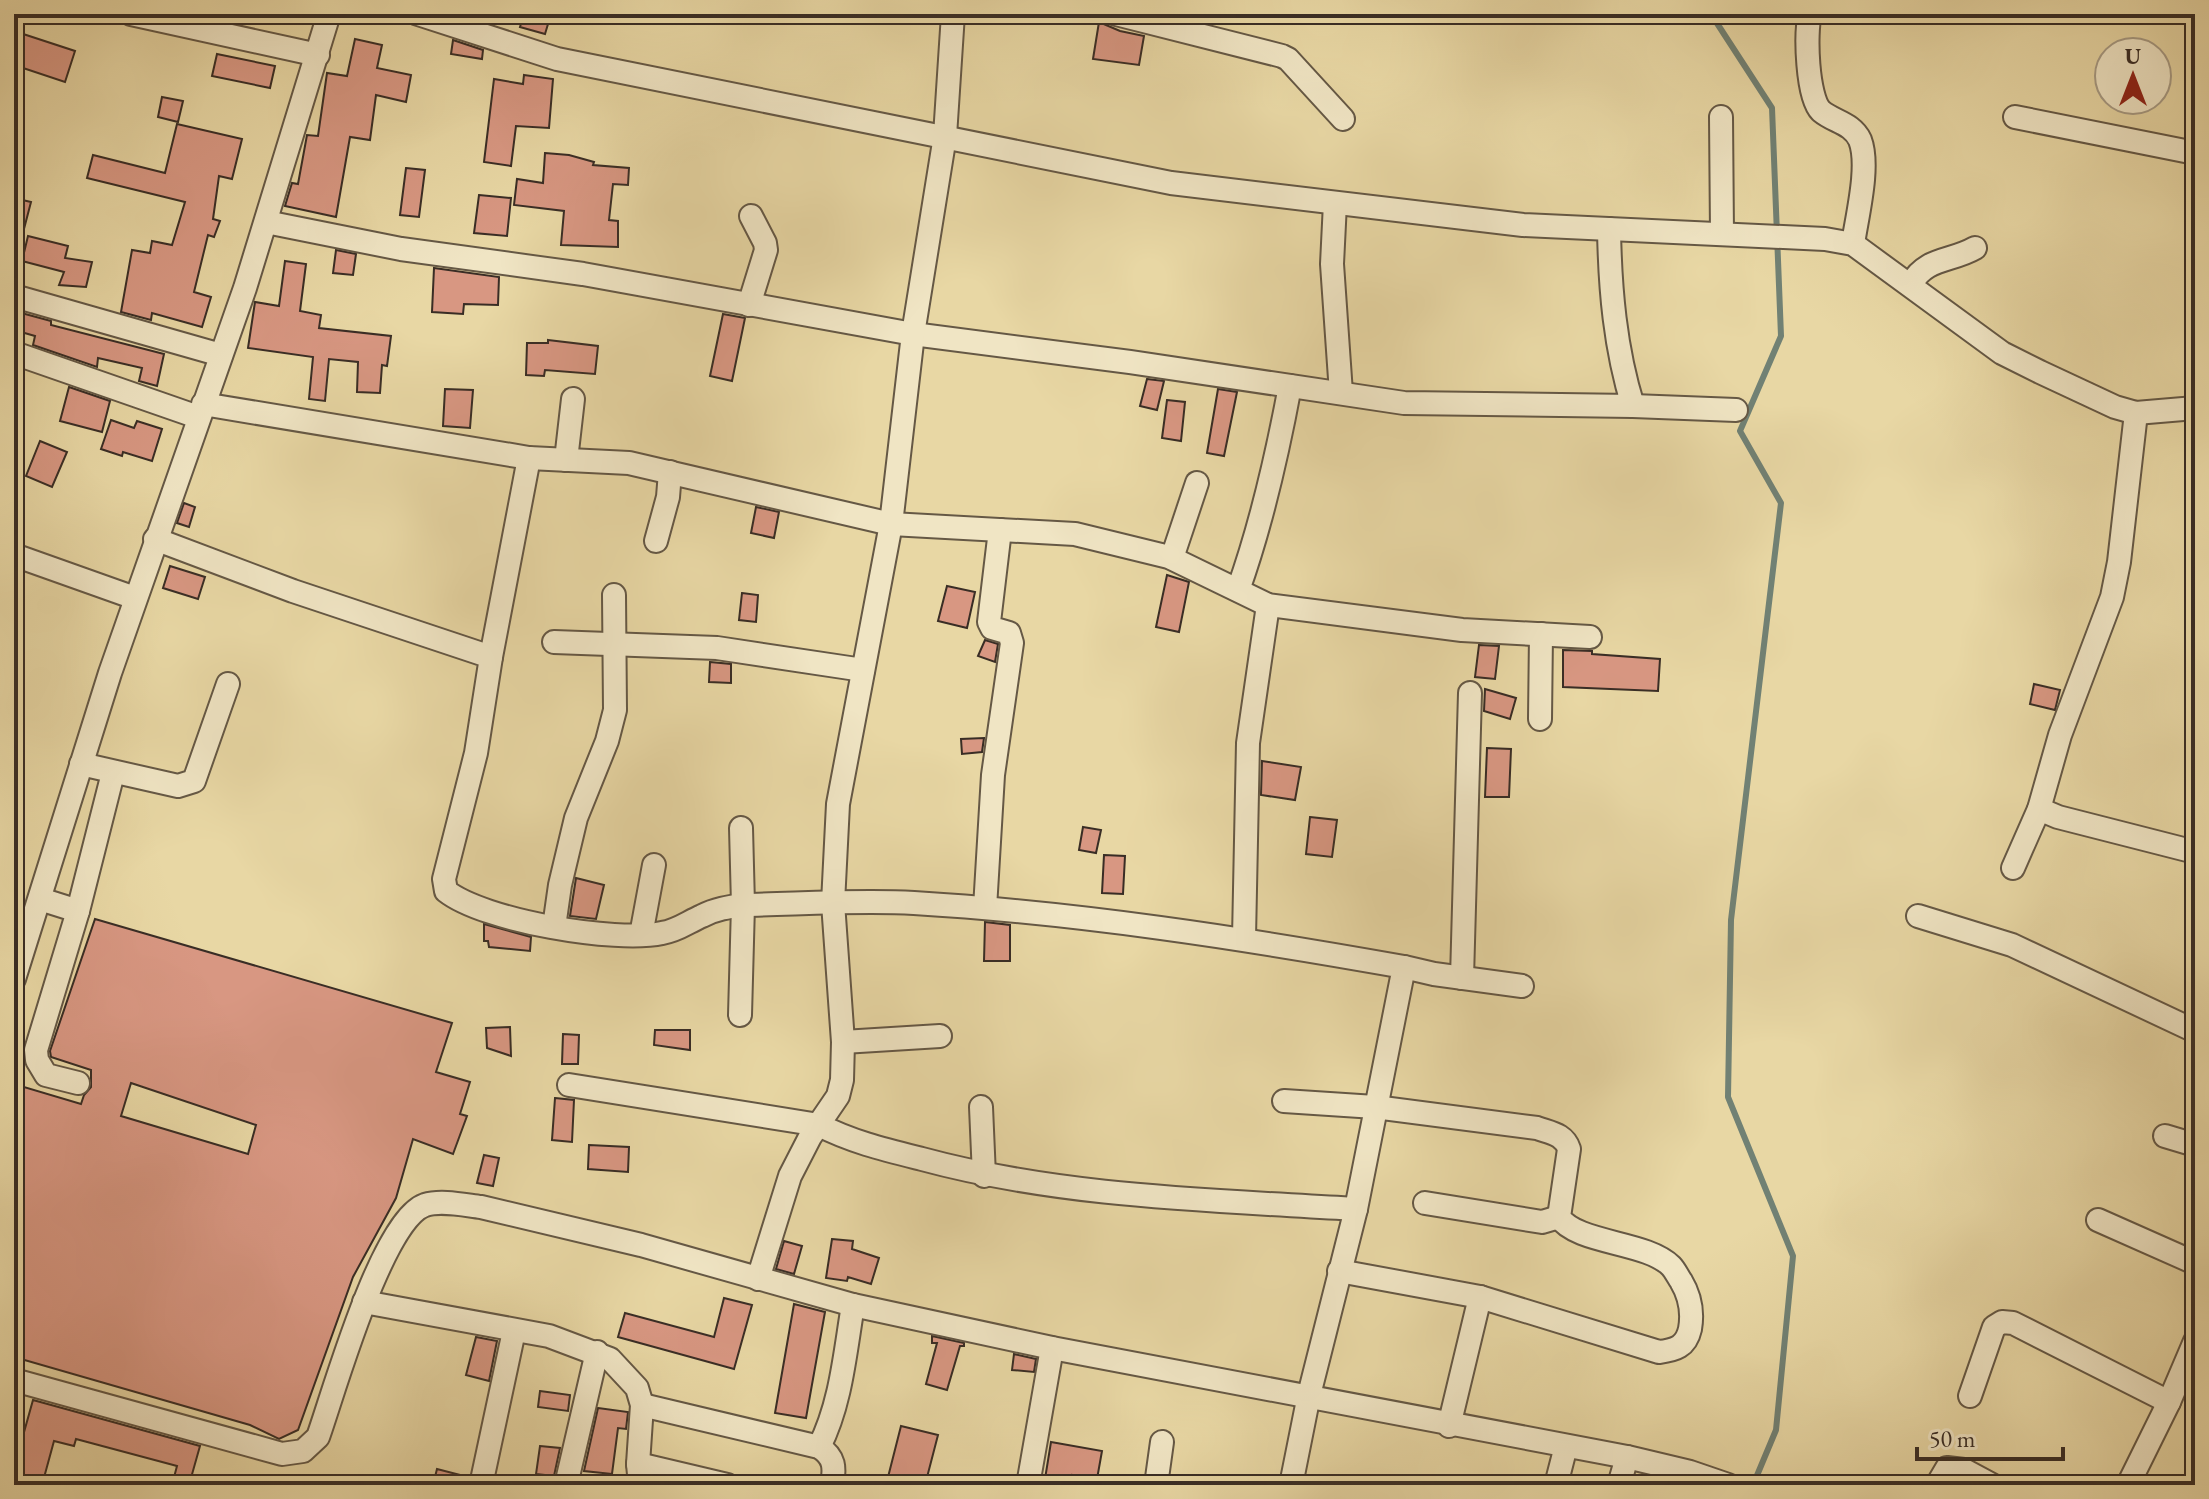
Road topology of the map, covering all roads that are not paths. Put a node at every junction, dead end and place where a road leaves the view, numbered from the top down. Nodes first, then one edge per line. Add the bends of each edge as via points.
1 (131, 14) edge
2 (329, 14) edge
3 (418, 14) edge
4 (953, 14) edge
5 (1116, 14) edge
6 (1810, 14) edge
7 (318, 55) junction
8 (1721, 117) dead end
9 (2015, 117) dead end
10 (1343, 119) dead end
11 (945, 136) junction
12 (2195, 153) edge
13 (1335, 203) junction
14 (751, 216) dead end
15 (266, 222) junction
16 (1609, 229) junction
17 (1722, 234) junction
18 (1853, 244) junction
19 (1975, 248) dead end
20 (1911, 284) junction
21 (14, 296) edge
22 (749, 305) junction
23 (913, 334) junction
24 (14, 353) edge
25 (221, 355) junction
26 (1290, 386) junction
27 (1341, 393) junction
28 (573, 399) dead end
29 (1633, 406) junction
30 (2195, 408) edge
31 (201, 410) junction
32 (1736, 410) dead end
33 (2136, 413) junction
34 (529, 458) junction
35 (566, 460) junction
36 (670, 472) junction
37 (1197, 483) dead end
38 (891, 524) junction
39 (1000, 530) junction
40 (155, 539) junction
41 (656, 541) dead end
42 (14, 555) edge
43 (1172, 558) junction
44 (1238, 590) junction
45 (614, 595) dead end
46 (135, 598) junction
47 (1268, 605) junction
48 (1541, 634) junction
49 (1590, 637) dead end
50 (554, 642) dead end
51 (615, 645) junction
52 (491, 657) junction
53 (863, 670) junction
54 (228, 684) dead end
55 (1470, 693) dead end
56 (1540, 719) dead end
57 (81, 764) junction
58 (113, 773) junction
59 (2039, 809) junction
60 (741, 828) dead end
61 (2195, 852) edge
62 (654, 865) dead end
63 (2013, 868) dead end
64 (40, 899) junction
65 (833, 903) junction
66 (743, 905) junction
67 (985, 908) junction
68 (78, 911) junction
69 (1918, 916) dead end
70 (554, 927) junction
71 (641, 935) junction
72 (1244, 938) junction
73 (1404, 967) junction
74 (1462, 978) junction
75 (14, 979) edge
76 (1522, 986) dead end
77 (740, 1015) dead end
78 (2195, 1031) edge
79 (940, 1036) dead end
80 (843, 1042) junction
81 (78, 1083) dead end
82 (569, 1085) dead end
83 (1284, 1101) dead end
84 (981, 1107) dead end
85 (1375, 1107) junction
86 (819, 1125) junction
87 (2165, 1136) dead end
88 (2195, 1145) edge
89 (984, 1176) junction
90 (1425, 1203) dead end
91 (1356, 1209) junction
92 (1559, 1217) junction
93 (2098, 1220) dead end
94 (2195, 1263) edge
95 (1339, 1271) junction
96 (758, 1279) junction
97 (1480, 1297) junction
98 (364, 1302) junction
99 (853, 1305) junction
100 (514, 1331) junction
101 (2195, 1341) edge
102 (1052, 1348) junction
103 (597, 1352) junction
104 (14, 1380) edge
105 (1309, 1395) junction
106 (1970, 1396) dead end
107 (2169, 1402) junction
108 (642, 1405) junction
109 (1449, 1426) junction
110 (1162, 1442) dead end
111 (1566, 1446) junction
112 (819, 1447) junction
113 (1627, 1457) junction
114 (639, 1474) edge
115 (481, 1485) edge
116 (566, 1485) edge
117 (727, 1485) edge
118 (832, 1485) edge
119 (1028, 1485) edge
120 (1156, 1485) edge
121 (1291, 1485) edge
122 (1556, 1485) edge
123 (1619, 1485) edge
124 (1728, 1485) edge
125 (1937, 1485) edge
126 (1992, 1485) edge
127 (2128, 1485) edge

1 - 7 street
2 - 7 street
3 - 11 street via 557,59
4 - 11 street
5 - 10 street via 1282,56
6 - 18 street via 1809,81 1816,103 1855,131 1861,143 1864,160
7 - 15 street
8 - 17 street
9 - 12 street
11 - 13 street via 1171,183
11 - 23 street
13 - 16 street via 1523,225
13 - 27 street via 1332,273
14 - 22 street via 766,250
15 - 22 street
15 - 25 street
16 - 17 street
16 - 29 street via 1611,295
17 - 18 street
18 - 20 street
19 - 20 street via 1928,264
20 - 33 street via 2002,353
21 - 25 street
22 - 23 street
23 - 26 street
23 - 38 street
24 - 31 street
25 - 31 street
26 - 27 street
26 - 44 street via 1256,540
27 - 29 street via 1404,403
28 - 35 street
29 - 32 street
30 - 33 street
31 - 34 street
31 - 40 street
33 - 59 street via 2112,597 2060,735
34 - 35 street
34 - 52 street
35 - 36 street via 629,463
36 - 38 street
36 - 41 street
37 - 43 street
38 - 39 street
38 - 53 street
39 - 43 street via 1075,534
39 - 67 street via 989,622 1009,633 1012,643 993,775
40 - 46 street
40 - 52 street
42 - 46 street
43 - 44 street
44 - 47 street
45 - 51 street
46 - 57 street
47 - 48 street via 1462,630
47 - 72 street via 1248,743
48 - 49 street
48 - 56 street
50 - 51 street
51 - 53 street via 717,648
51 - 70 street via 615,710 576,818
52 - 70 street via 476,753 443,884 461,901
53 - 65 street via 838,804
54 - 58 street via 194,781 178,786
55 - 74 street
57 - 58 street
57 - 64 street
58 - 68 street
59 - 61 street
59 - 63 street
60 - 66 street
62 - 71 street
64 - 68 street
64 - 75 street
65 - 66 street
65 - 67 street
65 - 80 street
66 - 71 street via 720,909 666,933
66 - 77 street
67 - 72 street
68 - 81 street via 36,1050 46,1075
69 - 78 street via 2012,945
70 - 71 street
72 - 73 street
73 - 74 street
73 - 85 street
74 - 76 street
79 - 80 street
80 - 86 street via 838,1096
82 - 86 street
83 - 85 street
84 - 89 street
85 - 91 street
85 - 92 street via 1537,1128 1561,1136 1569,1149
86 - 89 street via 848,1139
86 - 96 street via 790,1176
87 - 88 street
89 - 91 street via 1172,1198
90 - 92 street via 1542,1222
91 - 95 street
92 - 97 street via 1578,1231 1670,1265 1691,1306 1685,1343 1659,1352
93 - 94 street
95 - 97 street
95 - 105 street
96 - 98 street via 481,1207 426,1205 410,1214 392,1239
96 - 99 street
97 - 109 street
98 - 100 street
98 - 104 street via 318,1437 303,1451 282,1454
99 - 102 street
99 - 112 street via 837,1398
100 - 103 street
100 - 115 street
101 - 107 street
102 - 105 street
102 - 119 street
103 - 108 street via 624,1371
103 - 116 street
105 - 109 street
105 - 121 street
106 - 107 street via 1994,1327 2002,1322
107 - 127 street
108 - 112 street
108 - 114 street
109 - 111 street
110 - 120 street
111 - 113 street
111 - 122 street
112 - 118 street via 831,1457
113 - 123 street
113 - 124 street
114 - 117 street
125 - 126 street via 1943,1472 1953,1468

